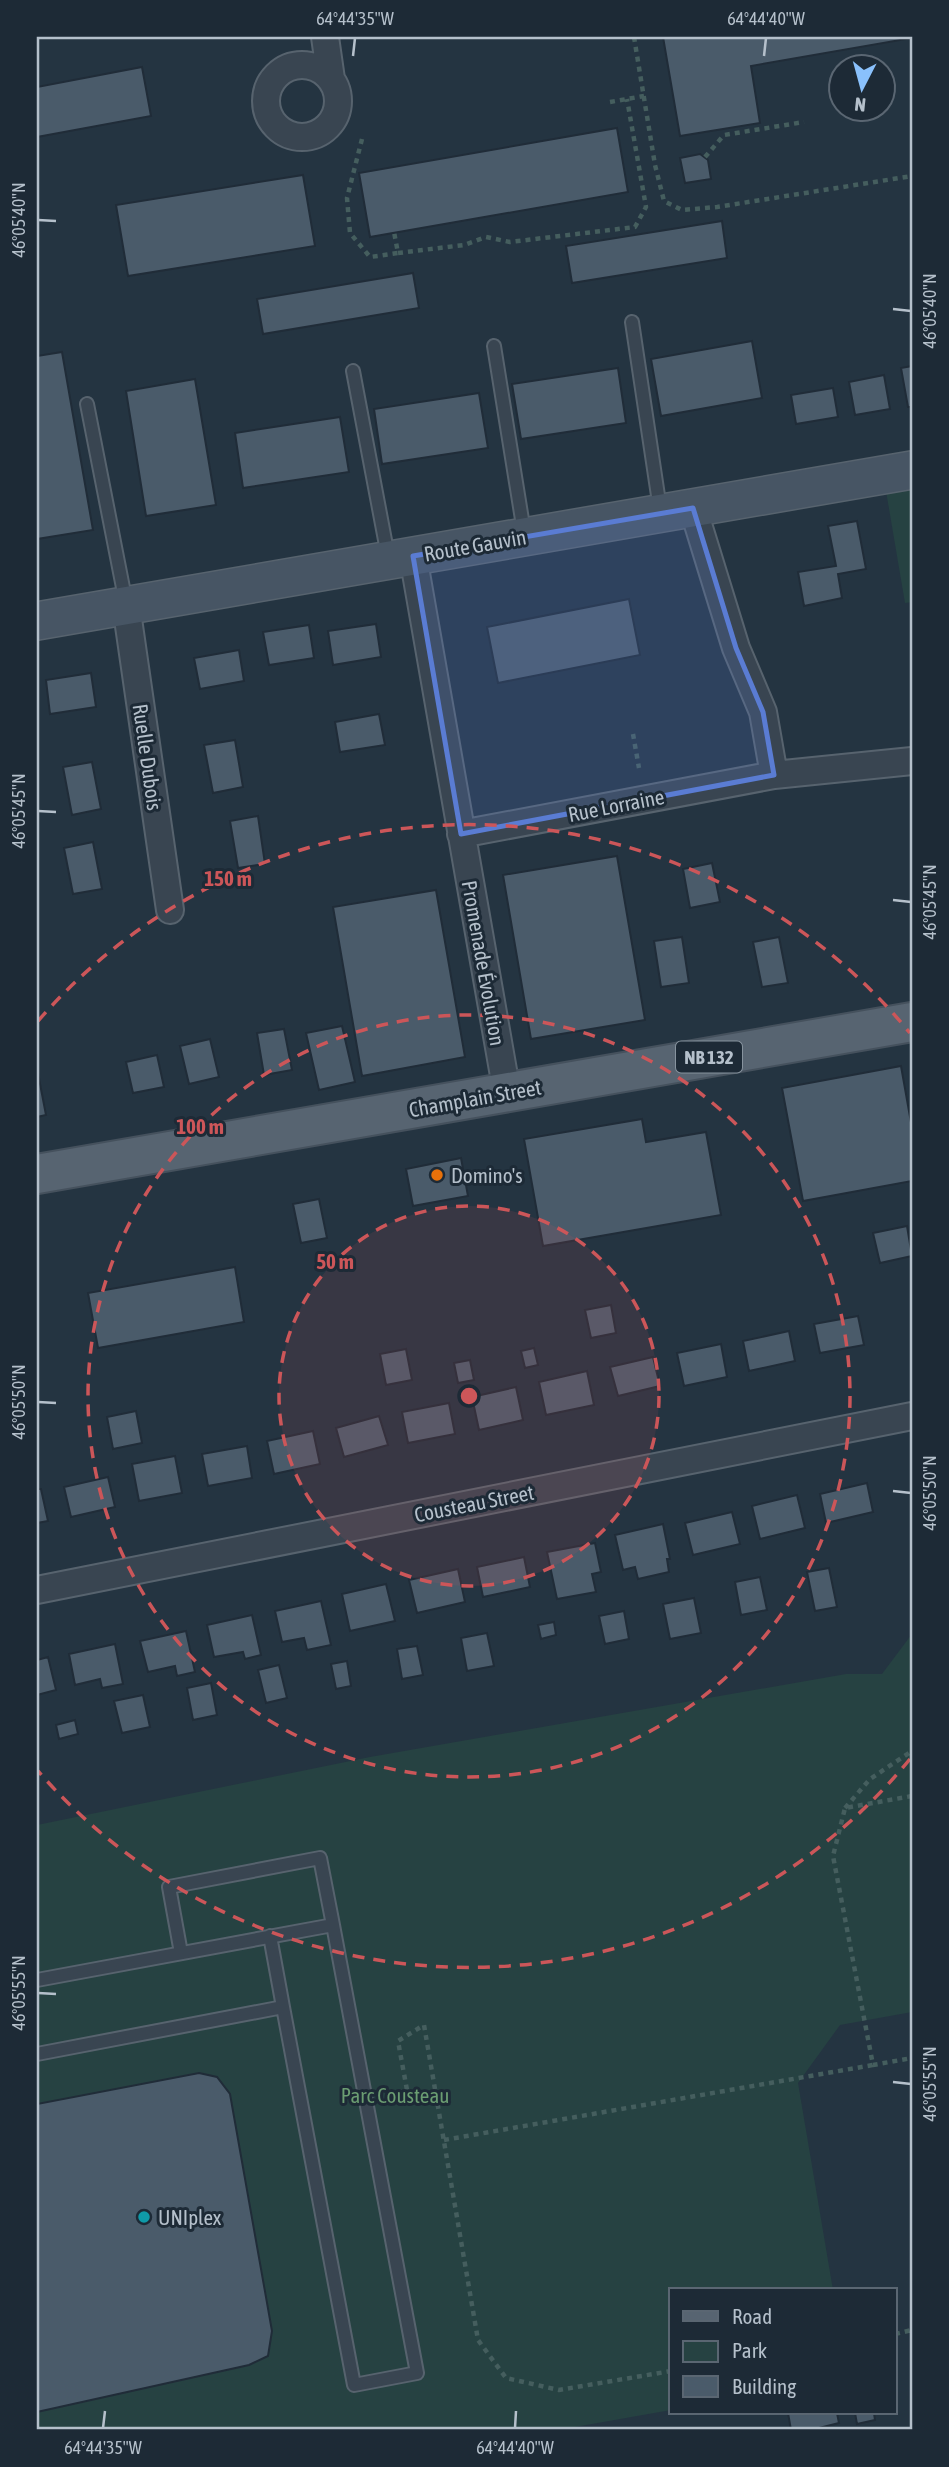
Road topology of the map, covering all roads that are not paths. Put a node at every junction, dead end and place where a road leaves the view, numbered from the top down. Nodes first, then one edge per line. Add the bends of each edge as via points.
1 (325, 37) edge
2 (331, 79) dead end
3 (632, 322) dead end
4 (494, 346) dead end
5 (353, 371) dead end
6 (87, 404) dead end
7 (912, 470) edge
8 (677, 510) junction
9 (525, 537) junction
10 (401, 558) junction
11 (127, 605) junction
12 (37, 621) edge
13 (912, 761) edge
14 (774, 775) junction
15 (461, 834) junction
16 (170, 910) dead end
17 (912, 1022) edge
18 (507, 1093) junction
19 (37, 1174) edge
20 (912, 1416) edge
21 (37, 1590) edge
22 (333, 1925) junction
23 (270, 1937) junction
24 (181, 1953) junction
25 (37, 1980) edge
26 (283, 2007) junction
27 (37, 2053) edge

1 - 2 street
3 - 8 lane
4 - 9 lane
5 - 10 lane
6 - 11 lane
7 - 8 street, Route Gauvin
8 - 9 street, Route Gauvin
8 - 14 street via 763,712
9 - 10 street, Route Gauvin
10 - 11 street, Route Gauvin
10 - 15 street
11 - 12 street, Route Gauvin
11 - 16 street, Ruelle Dubois
13 - 14 street, Rue Lorraine
14 - 15 street, Rue Lorraine
15 - 18 street, Promenade Évolution
17 - 18 main road, Champlain Street / NB 132
18 - 19 main road, Champlain Street / NB 132
20 - 21 street, Cousteau Street
22 - 23 lane
22 - 24 lane via 320,1858 169,1887
22 - 26 lane via 417,2373 354,2385
23 - 24 lane
23 - 26 lane
24 - 25 lane
26 - 27 lane

